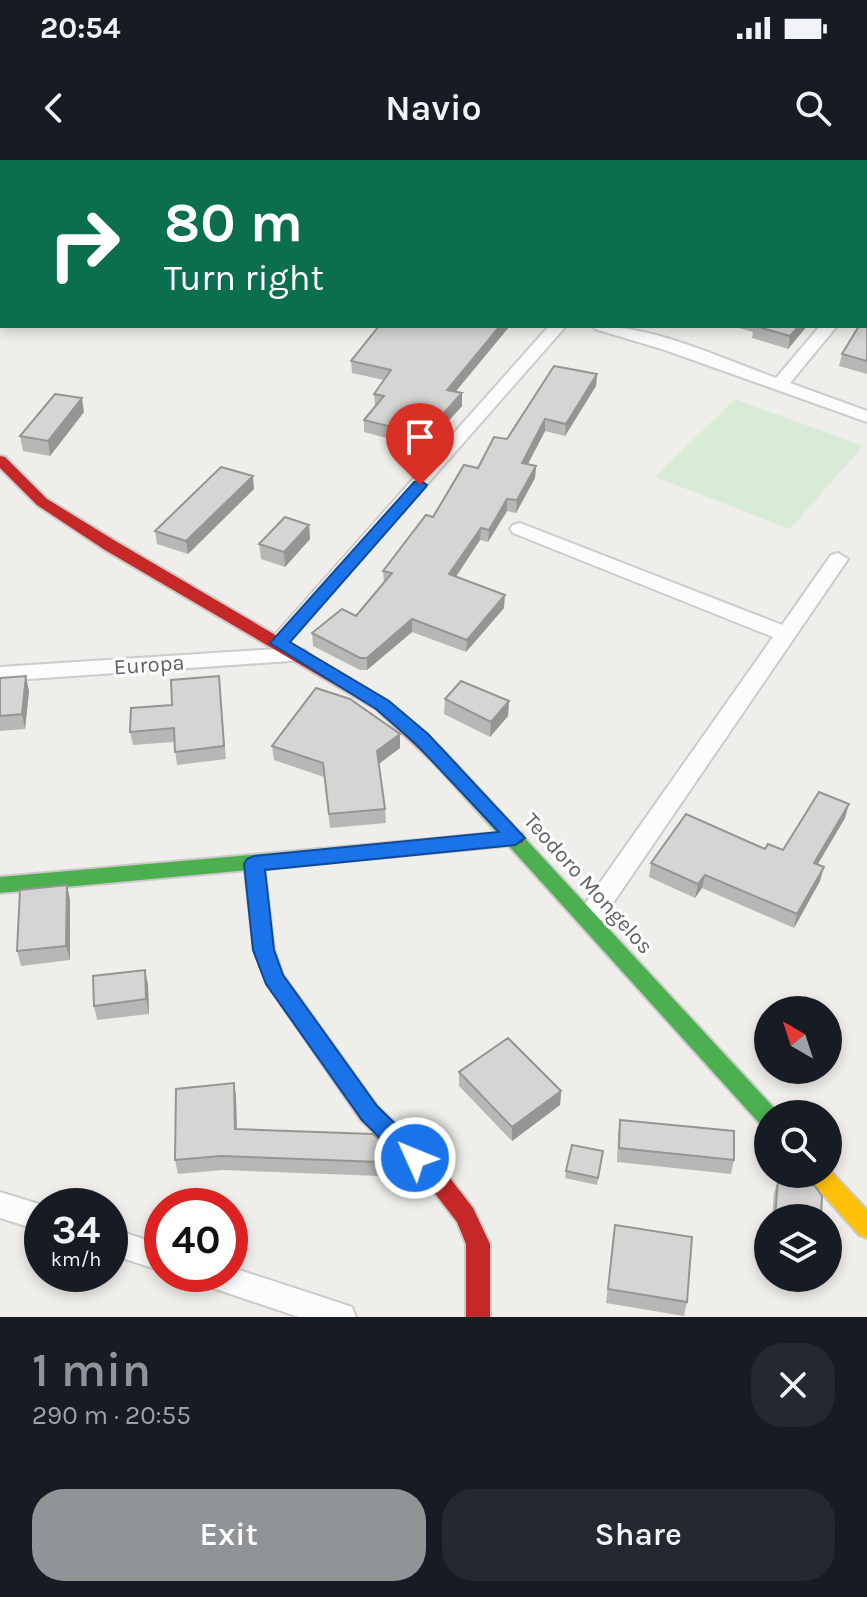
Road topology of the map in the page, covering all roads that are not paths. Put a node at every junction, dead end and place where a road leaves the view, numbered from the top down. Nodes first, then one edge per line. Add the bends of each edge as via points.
1 (556, 328) edge
2 (607, 328) edge
3 (827, 328) edge
4 (780, 385) junction
5 (867, 417) edge
6 (0, 460) edge
7 (520, 529) dead end
8 (838, 559) dead end
9 (786, 634) junction
10 (279, 643) junction
11 (298, 655) junction
12 (0, 674) edge
13 (515, 838) junction
14 (254, 864) junction
15 (0, 885) edge
16 (589, 918) junction
17 (754, 1101) edge
18 (832, 1188) edge
19 (0, 1205) edge
20 (24, 1212) edge
21 (867, 1227) edge
22 (248, 1286) edge
23 (341, 1317) edge
24 (478, 1317) edge

1 - 10 street
2 - 4 street
3 - 4 street
4 - 5 street
6 - 10 street, Teodoro Mongelos via 42,502
7 - 9 street
8 - 9 street
9 - 16 street
10 - 11 street, Teodoro Mongelos
11 - 12 street, Europa
11 - 13 street, Teodoro Mongelos via 392,713
13 - 14 street
13 - 16 street, Teodoro Mongelos
14 - 15 street
14 - 24 street via 264,950 274,978 369,1113 438,1180 465,1215 478,1244
16 - 17 street, Teodoro Mongelos
18 - 21 street
19 - 20 street
22 - 23 street

